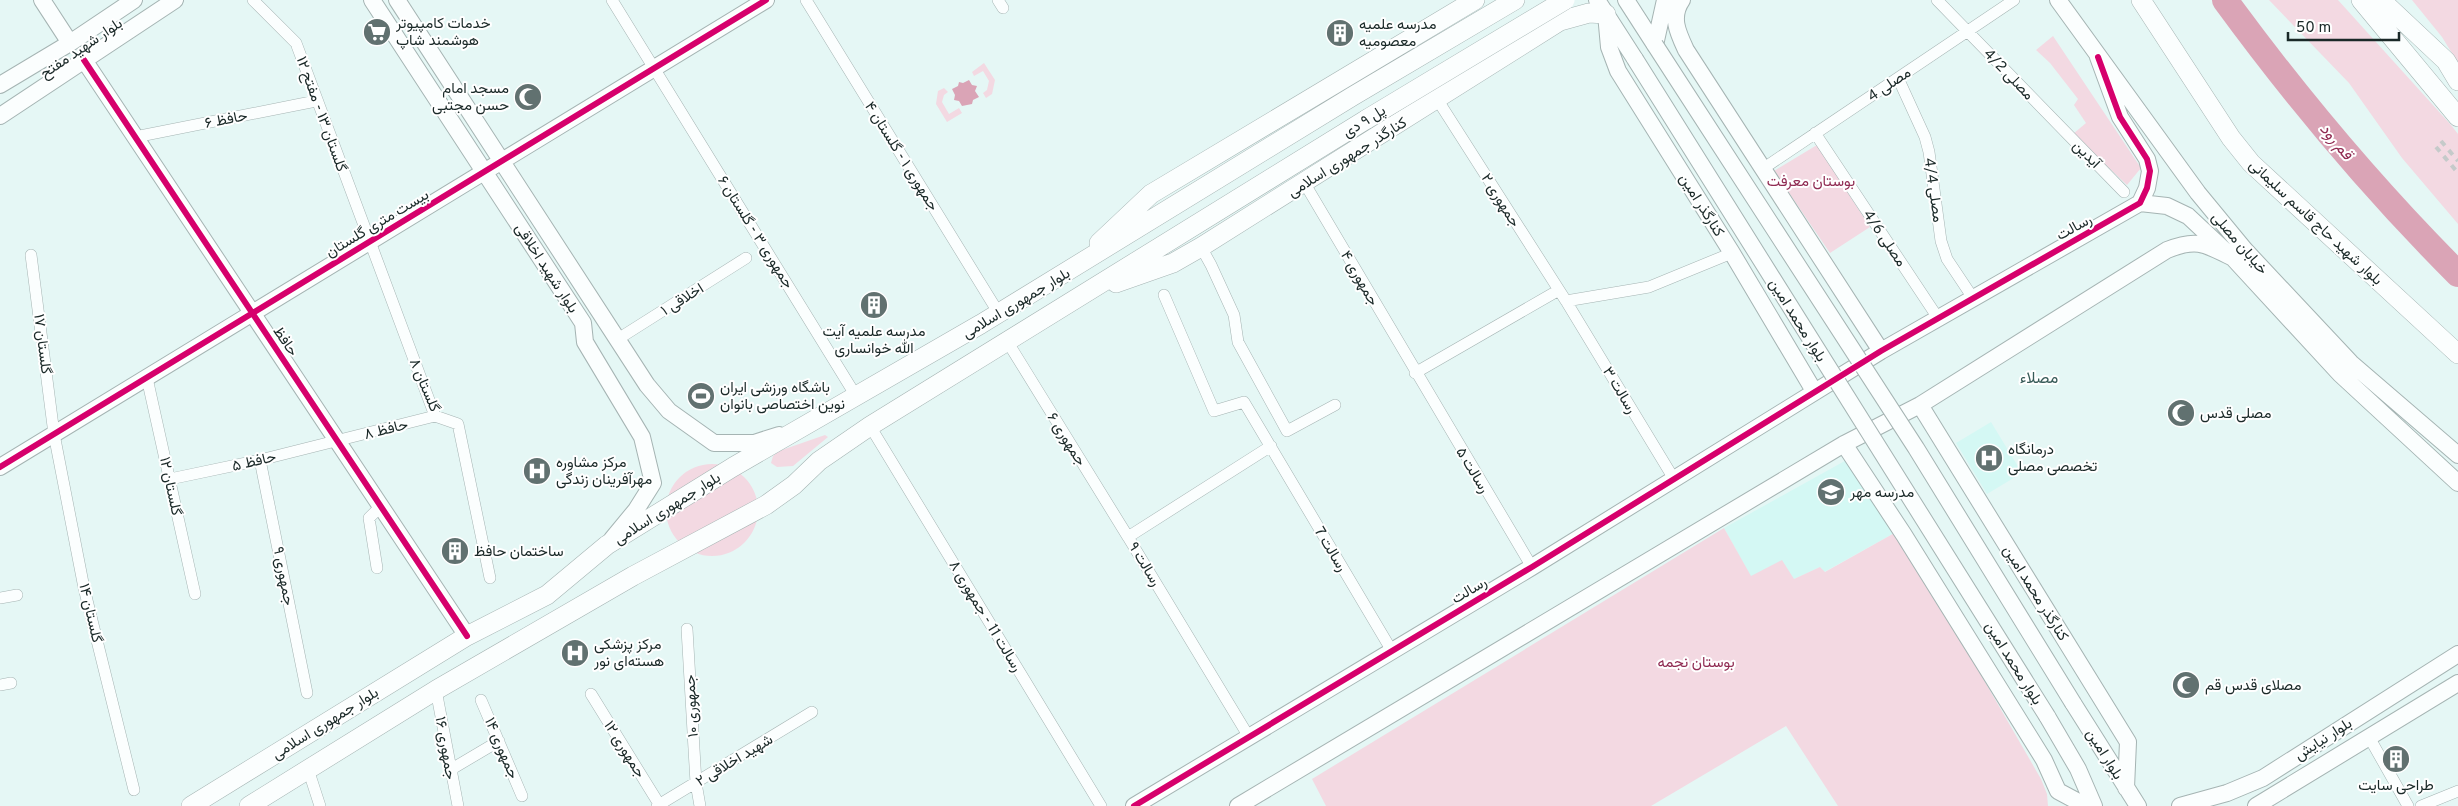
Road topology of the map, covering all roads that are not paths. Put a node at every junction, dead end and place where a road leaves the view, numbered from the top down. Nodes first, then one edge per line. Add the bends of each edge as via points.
1 (42, 0) edge
2 (134, 0) edge
3 (175, 0) edge
4 (253, 0) edge
5 (372, 0) edge
6 (397, 0) edge
7 (612, 0) edge
8 (766, 0) edge
9 (806, 0) edge
10 (1475, 0) edge
11 (1515, 0) edge
12 (1565, 0) edge
13 (1626, 0) edge
14 (1665, 0) edge
15 (1682, 0) edge
16 (1937, 0) edge
17 (2014, 0) edge
18 (2058, 0) edge
19 (2141, 0) edge
20 (2361, 0) edge
21 (2381, 0) edge
22 (1601, 7) edge
23 (1560, 21) junction
24 (1968, 32) junction
25 (70, 43) junction
26 (1655, 45) junction
27 (2098, 57) junction
28 (84, 60) junction
29 (655, 69) junction
30 (1898, 78) junction
31 (2458, 81) edge
32 (0, 85) edge
33 (1437, 99) junction
34 (316, 101) junction
35 (0, 116) edge
36 (2050, 116) joint
37 (2458, 117) edge
38 (1815, 134) junction
39 (135, 137) junction
40 (503, 161) junction
41 (1764, 168) junction
42 (484, 172) junction
43 (1305, 184) junction
44 (2124, 192) dead end
45 (2138, 205) junction
46 (1150, 221) joint
47 (369, 242) junction
48 (1164, 244) joint
49 (1201, 247) junction
50 (1732, 253) junction
51 (32, 255) dead end
52 (746, 258) dead end
53 (2232, 258) junction
54 (1068, 272) junction
55 (1559, 290) junction
56 (1082, 295) junction
57 (1164, 295) dead end
58 (1973, 298) junction
59 (1566, 301) junction
60 (998, 312) junction
61 (252, 313) junction
62 (1938, 318) junction
63 (618, 339) junction
64 (1007, 341) junction
65 (1881, 351) junction
66 (2458, 354) edge
67 (1415, 373) junction
68 (147, 378) junction
69 (1814, 391) junction
70 (856, 396) junction
71 (1335, 405) dead end
72 (1920, 405) junction
73 (435, 416) junction
74 (870, 426) junction
75 (798, 429) junction
76 (54, 434) junction
77 (337, 441) junction
78 (1844, 444) junction
79 (1271, 446) junction
80 (2458, 455) edge
81 (260, 460) junction
82 (0, 467) edge
83 (170, 479) junction
84 (1674, 479) junction
85 (2458, 483) edge
86 (380, 506) junction
87 (1128, 537) junction
88 (607, 545) junction
89 (1532, 567) junction
90 (377, 568) dead end
91 (490, 578) dead end
92 (195, 594) dead end
93 (16, 595) dead end
94 (0, 598) edge
95 (687, 629) dead end
96 (467, 636) junction
97 (1392, 651) junction
98 (2458, 654) edge
99 (2458, 683) edge
100 (436, 690) junction
101 (307, 693) dead end
102 (591, 694) dead end
103 (482, 700) dead end
104 (2073, 703) joint
105 (812, 712) dead end
106 (2047, 716) joint
107 (1249, 737) junction
108 (2369, 737) junction
109 (499, 741) junction
110 (308, 769) junction
111 (450, 770) junction
112 (696, 784) junction
113 (2126, 788) junction
114 (134, 790) dead end
115 (2458, 791) edge
116 (522, 796) dead end
117 (2060, 799) edge
118 (658, 805) edge
119 (191, 806) edge
120 (249, 806) edge
121 (320, 806) edge
122 (458, 806) edge
123 (700, 806) edge
124 (1101, 806) edge
125 (1134, 806) edge
126 (1238, 806) edge
127 (2086, 806) edge
128 (2094, 806) edge
129 (2138, 806) edge
130 (2180, 806) edge
131 (2256, 806) edge
132 (2408, 806) edge
133 (2421, 806) edge

1 - 25 street
2 - 25 street, بلوار شهید مفتح
3 - 28 street, بلوار شهید مفتح
4 - 34 street, گلستان ۱۳ - مفتح ۱۲ via 296,43
5 - 42 street, بلوار شهید اخلاقی
6 - 40 street, بلوار شهید اخلاقی
7 - 29 street, جمهوری ۳ - گلستان ۶
8 - 29 street, بیست متری گلستان
9 - 60 street, جمهوری ۱ - گلستان ۴
10 - 54 main road via 1151,194
11 - 46 main road, پل ۹ دی
12 - 23 main road
12 - 48 main road, پل ۹ دی, bridge
13 - 26 street, بلوار محمد امین
14 - 26 street
15 - 41 street via 1676,22 1686,50
16 - 24 street, مصلی 4/2
17 - 24 street, مصلی 4
18 - 27 street, خیابان مصلی
19 - 66 main road, بلوار شهید حاج قاسم سلیمانی via 2231,138 2251,163
20 - 37 main road
21 - 31 main road via 2446,61
22 - 23 main road, کنارگذر جمهوری اسلامی
22 - 50 street, کنارگذر امین via 1609,47 1618,71
22 - 106 street, بلوار محمد امین, bridge
23 - 33 main road, کنارگذر جمهوری اسلامی
24 - 30 street, مصلی 4
24 - 36 street, مصلی 4/2
25 - 32 street, بلوار شهید مفتح
26 - 104 street, بلوار محمد امین, bridge via 1916,448
27 - 45 street via 2120,117 2147,159 2150,171 2147,188
27 - 80 street, خیابان مصلی via 2198,193 2291,301 2351,363
28 - 35 street, بلوار شهید مفتح
28 - 39 street, حافظ
29 - 40 street, بیست متری گلستان
29 - 70 street, جمهوری ۳ - گلستان ۶
30 - 38 street, مصلی 4
30 - 58 street, مصلی 4/4 via 1925,136 1946,259
33 - 43 main road, کنارگذر جمهوری اسلامی
33 - 55 street, جمهوری ۲
34 - 39 street, حافظ ۶
34 - 47 street, گلستان ۱۳ - مفتح ۱۲
36 - 44 street, آیدین
38 - 41 street, مصلی 4
38 - 62 street, مصلی 4/6
39 - 61 street, حافظ
40 - 42 street, بیست متری گلستان
40 - 63 street, بلوار شهید اخلاقی
41 - 65 street
42 - 47 street, بیست متری گلستان
42 - 88 street, بلوار شهید اخلاقی via 583,322 585,342 642,436 653,483
43 - 49 main road, کنارگذر جمهوری اسلامی
43 - 67 street, جمهوری ۴
45 - 53 street, خیابان مصلی via 2168,206 2188,216
45 - 58 street, رسالت
46 - 54 main road, بلوار جمهوری اسلامی
47 - 61 street, بیست متری گلستان
47 - 73 street, گلستان ۸
48 - 56 main road, بلوار جمهوری اسلامی
49 - 56 main road, کنارگذر جمهوری اسلامی via 1173,263
49 - 71 street via 1234,315 1238,342 1287,431
50 - 59 street via 1649,288
50 - 69 street, کنارگذر امین
51 - 76 street, گلستان ۱۷
52 - 63 street, اخلاقی ۱
53 - 72 street via 2202,243 2184,243 2167,250
53 - 85 street, خیابان مصلی via 2340,374
54 - 60 main road, بلوار جمهوری اسلامی
55 - 59 street, جمهوری ۲
55 - 67 street
56 - 64 main road, بلوار جمهوری اسلامی
57 - 79 street, رسالت 7 via 1214,411 1244,402
58 - 62 street, رسالت
59 - 84 street, رسالت ۳
60 - 70 main road, بلوار جمهوری اسلامی
61 - 68 street, بیست متری گلستان
61 - 77 street, حافظ
62 - 65 street, رسالت
63 - 75 street, بلوار شهید اخلاقی via 647,384 669,410 714,444 754,442
64 - 74 main road, بلوار جمهوری اسلامی
64 - 87 street, جمهوری ۶
65 - 69 street, رسالت
67 - 89 street, رسالت ۵
68 - 76 street, بیست متری گلستان
68 - 83 street, گلستان ۱۲
69 - 84 street, رسالت
70 - 75 main road, بلوار جمهوری اسلامی
72 - 78 street
72 - 113 street, کنارگذر محمد امین via 2128,742
73 - 77 street, حافظ ۸
73 - 91 street, گلستان ۸ via 458,424
74 - 100 main road, بلوار جمهوری اسلامی via 819,461 766,505 633,576
74 - 124 street, رسالت 11 - جمهوری ۸
75 - 88 main road, بلوار جمهوری اسلامی
76 - 82 street, بیست متری گلستان
76 - 114 street, گلستان ۱۴ via 84,588
77 - 81 street, حافظ ۵
77 - 86 street, حافظ
78 - 117 street via 2039,752
78 - 126 street
79 - 87 street, رسالت ۹
79 - 97 street, رسالت 7
81 - 83 street, حافظ ۵
81 - 101 street, جمهوری ۹
83 - 92 street, گلستان ۱۲
84 - 89 street, رسالت
86 - 90 street via 369,518
86 - 96 street, حافظ
87 - 107 street, رسالت ۹
88 - 96 main road, بلوار جمهوری اسلامی via 547,595
89 - 97 street, رسالت
93 - 94 street
95 - 112 street, جمهوری ۱۰
96 - 119 main road, بلوار جمهوری اسلامی
97 - 107 street, رسالت
98 - 130 street, بلوار نیایش via 2263,778 2227,793
99 - 108 street, بلوار نیایش
100 - 110 main road, بلوار جمهوری اسلامی
100 - 111 street, جمهوری ۱۶
102 - 118 street, جمهوری ۱۲
103 - 109 street, جمهوری ۱۴
104 - 113 street, بلوار امین
105 - 112 street, شهید اخلاقی ۲
106 - 128 street, بلوار امین via 2078,769
107 - 125 street, رسالت
108 - 131 street, بلوار نیایش
108 - 132 street
109 - 111 street
109 - 116 street, جمهوری ۱۴
110 - 120 main road, بلوار جمهوری اسلامی
110 - 121 street
111 - 122 street, جمهوری ۱۶
112 - 118 street, شهید اخلاقی ۲
112 - 123 street, جمهوری ۱۰
113 - 129 street, بلوار امین
115 - 133 street
117 - 127 street

